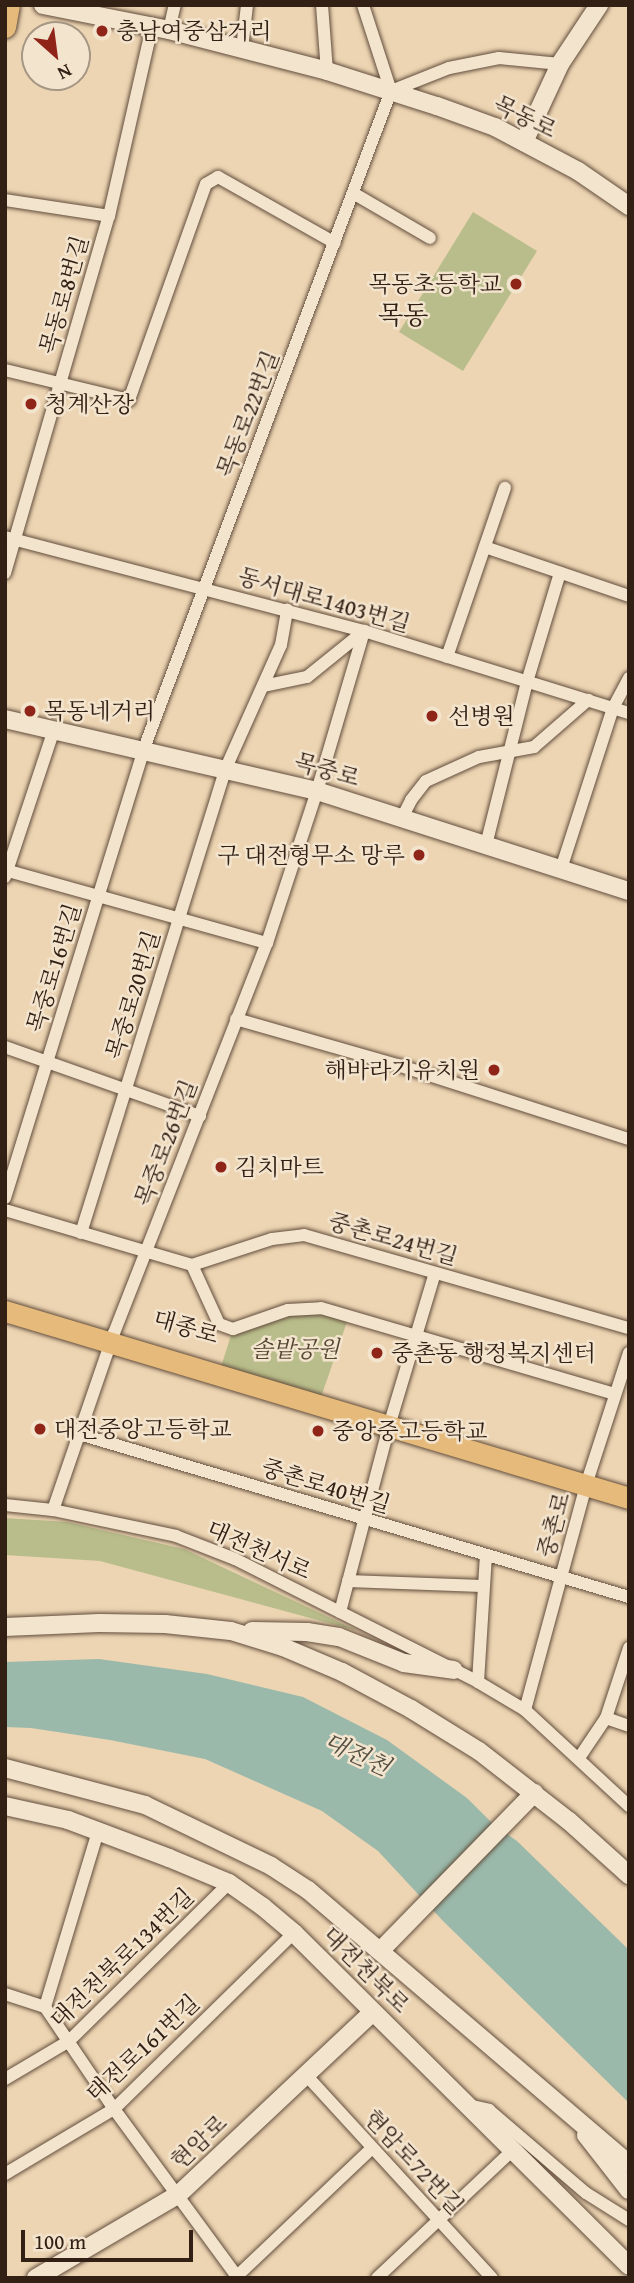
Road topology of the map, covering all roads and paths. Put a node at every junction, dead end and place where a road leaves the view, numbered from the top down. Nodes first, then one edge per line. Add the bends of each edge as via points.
1 (9, 5) edge
2 (43, 5) edge
3 (175, 5) edge
4 (247, 5) edge
5 (322, 5) edge
6 (363, 5) edge
7 (599, 5) edge
8 (5, 27) edge
9 (161, 28) junction
10 (242, 49) junction
11 (560, 64) junction
12 (327, 71) junction
13 (391, 91) junction
14 (524, 142) junction
15 (354, 193) junction
16 (5, 200) edge
17 (629, 206) edge
18 (108, 216) junction
19 (430, 238) dead end
20 (335, 243) junction
21 (5, 370) edge
22 (61, 383) junction
23 (505, 488) dead end
24 (10, 538) edge
25 (485, 547) junction
26 (5, 573) edge
27 (560, 573) junction
28 (204, 588) junction
29 (629, 596) edge
30 (287, 610) junction
31 (364, 631) junction
32 (447, 657) junction
33 (629, 678) edge
34 (527, 682) junction
35 (262, 686) junction
36 (588, 701) junction
37 (613, 708) junction
38 (629, 713) edge
39 (5, 719) edge
40 (54, 730) junction
41 (143, 751) junction
42 (509, 752) junction
43 (225, 770) junction
44 (317, 791) junction
45 (402, 818) junction
46 (486, 845) junction
47 (561, 869) junction
48 (6, 873) edge
49 (629, 891) edge
50 (99, 896) junction
51 (179, 919) junction
52 (267, 943) junction
53 (236, 1019) junction
54 (5, 1047) edge
55 (47, 1062) junction
56 (126, 1090) junction
57 (200, 1116) junction
58 (629, 1139) edge
59 (5, 1198) edge
60 (5, 1210) edge
61 (81, 1233) junction
62 (147, 1252) junction
63 (192, 1265) junction
64 (435, 1273) junction
65 (5, 1301) edge
66 (5, 1311) edge
67 (629, 1328) edge
68 (416, 1336) junction
69 (112, 1338) junction
70 (629, 1353) edge
71 (615, 1394) junction
72 (390, 1421) junction
73 (79, 1434) junction
74 (588, 1479) junction
75 (629, 1486) edge
76 (629, 1498) edge
77 (5, 1505) edge
78 (53, 1510) junction
79 (364, 1519) junction
80 (486, 1555) junction
81 (562, 1577) junction
82 (348, 1581) junction
83 (482, 1586) junction
84 (629, 1597) edge
85 (340, 1612) junction
86 (5, 1627) edge
87 (231, 1631) junction
88 (629, 1648) edge
89 (454, 1670) junction
90 (478, 1682) junction
91 (525, 1710) junction
92 (606, 1718) junction
93 (629, 1726) edge
94 (579, 1758) junction
95 (5, 1768) edge
96 (534, 1793) junction
97 (5, 1806) edge
98 (629, 1806) edge
99 (98, 1832) junction
100 (629, 1875) edge
101 (229, 1884) junction
102 (294, 1933) junction
103 (380, 1951) junction
104 (5, 1994) edge
105 (44, 2007) junction
106 (373, 2012) junction
107 (69, 2041) junction
108 (306, 2075) junction
109 (5, 2079) edge
110 (463, 2104) junction
111 (114, 2109) junction
112 (575, 2118) junction
113 (371, 2149) junction
114 (513, 2150) junction
115 (629, 2164) edge
116 (5, 2174) edge
117 (629, 2190) edge
118 (179, 2194) junction
119 (439, 2219) junction
120 (629, 2220) edge
121 (629, 2266) edge
122 (36, 2278) edge
123 (237, 2278) edge
124 (377, 2278) edge
125 (492, 2278) edge

1 - 8 main road
2 - 9 main road, 목동로
3 - 9 street
4 - 10 street
5 - 12 street
6 - 13 street
7 - 11 main road
9 - 10 main road, 목동로
9 - 18 street, 목동로8번길
10 - 12 main road, 목동로
11 - 13 street, 목동로 via 499,58 449,68
11 - 14 main road
12 - 13 main road, 목동로
13 - 14 main road, 목동로 via 495,127
13 - 15 street, 목동로22번길
14 - 17 main road, 목동로
15 - 19 street
15 - 20 street, 목동로22번길
16 - 18 street
18 - 22 street, 목동로8번길
20 - 22 street via 218,177 206,184 129,400
20 - 28 street, 목동로22번길
21 - 22 street
22 - 24 street, 목동로8번길
23 - 25 street
24 - 26 street, 목동로8번길
24 - 28 street, 동서대로1403번길
25 - 27 street
25 - 32 street
27 - 29 street
27 - 34 street
28 - 30 street, 동서대로1403번길
28 - 41 street, 목동로22번길
30 - 31 street, 동서대로1403번길
30 - 35 street, 목중로20번길 via 281,645
31 - 32 street, 동서대로1403번길
31 - 35 street via 307,677
31 - 44 street, 목중로26번길
32 - 34 street, 동서대로1403번길
33 - 37 street
34 - 36 street, 동서대로1403번길
34 - 42 street
35 - 43 street, 목중로20번길
36 - 37 street, 동서대로1403번길
36 - 42 street via 534,747
37 - 38 street, 동서대로1403번길
37 - 47 street
39 - 40 main road, 목중로
40 - 41 main road, 목중로
40 - 48 street
41 - 43 main road, 목중로
41 - 50 street, 목중로16번길
42 - 45 street via 479,757 426,781
42 - 46 street
43 - 44 main road, 목중로
43 - 51 street, 목중로20번길
44 - 45 main road, 목중로
44 - 52 street, 목중로26번길
45 - 46 main road, 목중로
46 - 47 main road, 목중로
47 - 49 main road, 목중로
48 - 50 street
50 - 51 street
50 - 55 street, 목중로16번길
51 - 52 street
51 - 56 street, 목중로20번길
52 - 53 street, 목중로26번길
53 - 57 street, 목중로26번길
53 - 58 street
54 - 55 street
55 - 56 street
55 - 59 street, 목중로16번길
56 - 57 street
56 - 61 street, 목중로20번길
57 - 62 street, 목중로26번길
60 - 61 street
61 - 62 street
62 - 63 street
62 - 69 street, 목중로26번길
63 - 64 street, 중촌로24번길 via 272,1239 304,1235
63 - 68 street via 219,1325 233,1329 288,1310 321,1308
64 - 67 street, 중촌로24번길
64 - 68 street
65 - 69 main road, 대종로
66 - 69 main road, 대종로
68 - 71 street
68 - 72 street
69 - 72 main road, 대종로
69 - 73 street, 목중로26번길
70 - 71 street, 중촌로
71 - 74 street, 중촌로
72 - 74 main road, 대종로
72 - 79 street
73 - 78 street, 목중로26번길
73 - 79 street, 중촌로40번길
74 - 75 main road, 대종로
74 - 76 main road, 대종로
74 - 81 street, 중촌로
77 - 78 street, 대전천서로
78 - 85 street, 대전천서로 via 176,1536 235,1559
79 - 80 street, 중촌로40번길
79 - 82 street
80 - 81 street, 중촌로40번길
80 - 83 street
81 - 84 street, 중촌로40번길
81 - 91 street, 중촌로
82 - 83 street
82 - 85 street
83 - 90 street
85 - 89 street, 대전천서로
86 - 87 main road via 125,1623
87 - 89 main road via 339,1637 420,1668
87 - 96 main road via 318,1662 411,1709 479,1751
88 - 92 street
89 - 90 street, 대전천서로
90 - 91 street, 대전천서로
91 - 94 street, 대전천서로
92 - 93 street
92 - 94 street
94 - 98 street, 대전천서로
95 - 103 main road via 145,1805 213,1836 308,1890
96 - 100 main road
96 - 103 main road
97 - 99 main road, 대전천북로
99 - 101 main road, 대전천북로
99 - 105 street
101 - 102 main road, 대전천북로
101 - 107 street, 대전천북로134번길
102 - 106 main road, 대전천북로
102 - 111 street, 태전로161번길
103 - 112 main road
104 - 105 street
105 - 107 street
106 - 108 main road, 현암로
106 - 110 main road, 대전천북로
107 - 109 street, 대전천북로134번길
107 - 111 street
108 - 113 street, 현암로72번길
108 - 118 main road, 현암로
110 - 114 main road, 대전천북로
110 - 120 street via 489,2110 586,2193
111 - 116 street, 태전로161번길
111 - 118 street
112 - 115 main road
112 - 117 main road
113 - 119 street, 현암로72번길
113 - 123 street
114 - 119 street
114 - 121 main road, 대전천북로
118 - 122 main road, 현암로
118 - 123 street
119 - 124 street
119 - 125 street, 현암로72번길

